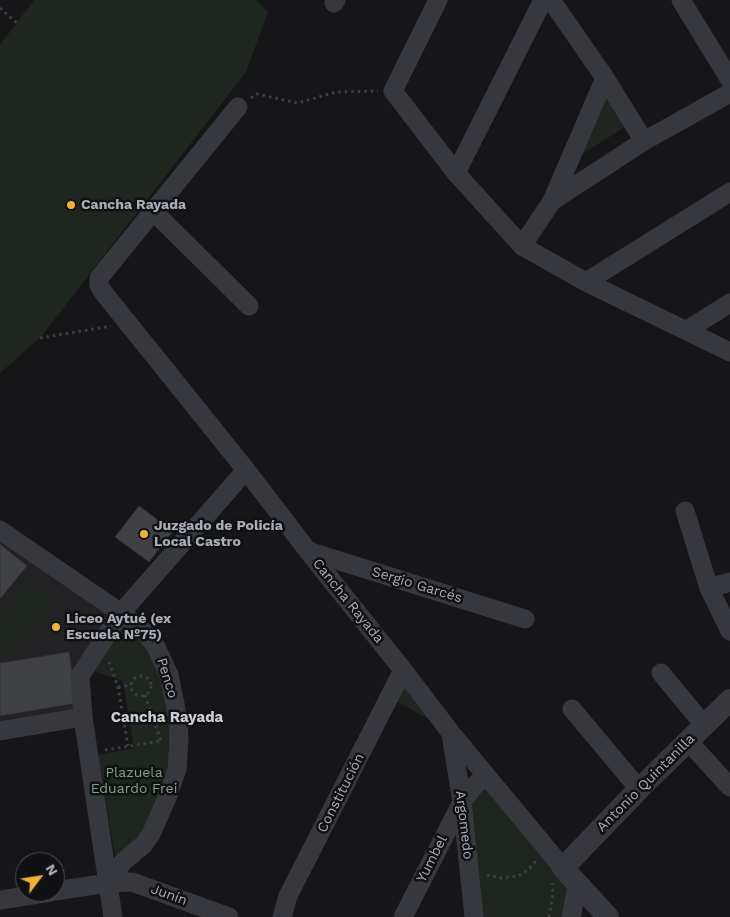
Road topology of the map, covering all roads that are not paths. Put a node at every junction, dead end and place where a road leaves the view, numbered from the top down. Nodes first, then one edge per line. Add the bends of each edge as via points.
1 (438, 0) edge
2 (543, 0) edge
3 (551, 0) edge
4 (681, 0) edge
5 (605, 78) junction
6 (730, 80) edge
7 (730, 93) edge
8 (238, 107) road end
9 (644, 141) junction
10 (456, 173) junction
11 (730, 192) edge
12 (552, 201) junction
13 (153, 211) junction
14 (522, 246) junction
15 (586, 282) junction
16 (730, 303) edge
17 (249, 306) dead end
18 (687, 330) junction
19 (730, 352) edge
20 (246, 470) junction
21 (685, 510) dead end
22 (0, 530) edge
23 (308, 551) junction
24 (730, 582) edge
25 (709, 588) junction
26 (121, 613) junction
27 (525, 619) dead end
28 (730, 630) edge
29 (403, 670) junction
30 (661, 673) dead end
31 (730, 700) edge
32 (572, 709) dead end
33 (83, 717) junction
34 (704, 724) junction
35 (0, 731) edge
36 (451, 733) junction
37 (688, 741) junction
38 (486, 776) junction
39 (730, 787) edge
40 (638, 789) junction
41 (462, 802) junction
42 (558, 872) junction
43 (108, 883) junction
44 (65, 889) edge
45 (15, 898) edge
46 (0, 900) edge
47 (113, 917) edge
48 (229, 917) edge
49 (282, 917) edge
50 (403, 917) edge
51 (474, 917) edge
52 (570, 917) edge
53 (608, 917) edge

1 - 10 street via 393,91
2 - 10 street
3 - 5 street
4 - 6 street
5 - 9 street
5 - 12 street
7 - 9 street
8 - 13 street
9 - 12 street
10 - 14 street
11 - 15 street
12 - 14 street
13 - 17 street
13 - 20 street, Cancha Rayada via 99,278 99,285
14 - 15 street
15 - 18 street
16 - 18 street
18 - 19 street
20 - 23 street, Cancha Rayada
20 - 26 street
21 - 25 street
22 - 26 street, Penco
23 - 27 street, Sergio Garcés
23 - 29 street, Cancha Rayada
24 - 25 street
25 - 28 street
26 - 33 street via 80,676
26 - 43 street, Penco via 145,632 164,662 178,719 179,738 177,769 151,834 123,862
29 - 36 street, Cancha Rayada
29 - 49 street, Constitución via 288,896
30 - 34 street
31 - 34 street, Antonio Quintanilla
32 - 40 street
33 - 35 street
33 - 43 street
34 - 37 street, Antonio Quintanilla
36 - 38 street, Cancha Rayada
36 - 41 street, Argomedo
37 - 39 street
37 - 40 street, Antonio Quintanilla
38 - 41 street, Yumbel
38 - 42 street, Cancha Rayada
40 - 42 street, Antonio Quintanilla
41 - 50 street, Yumbel
41 - 51 street, Argomedo
42 - 52 street
42 - 53 street, Cancha Rayada
43 - 44 street, Junín
43 - 47 street
43 - 48 street, Junín via 132,882
45 - 46 street

